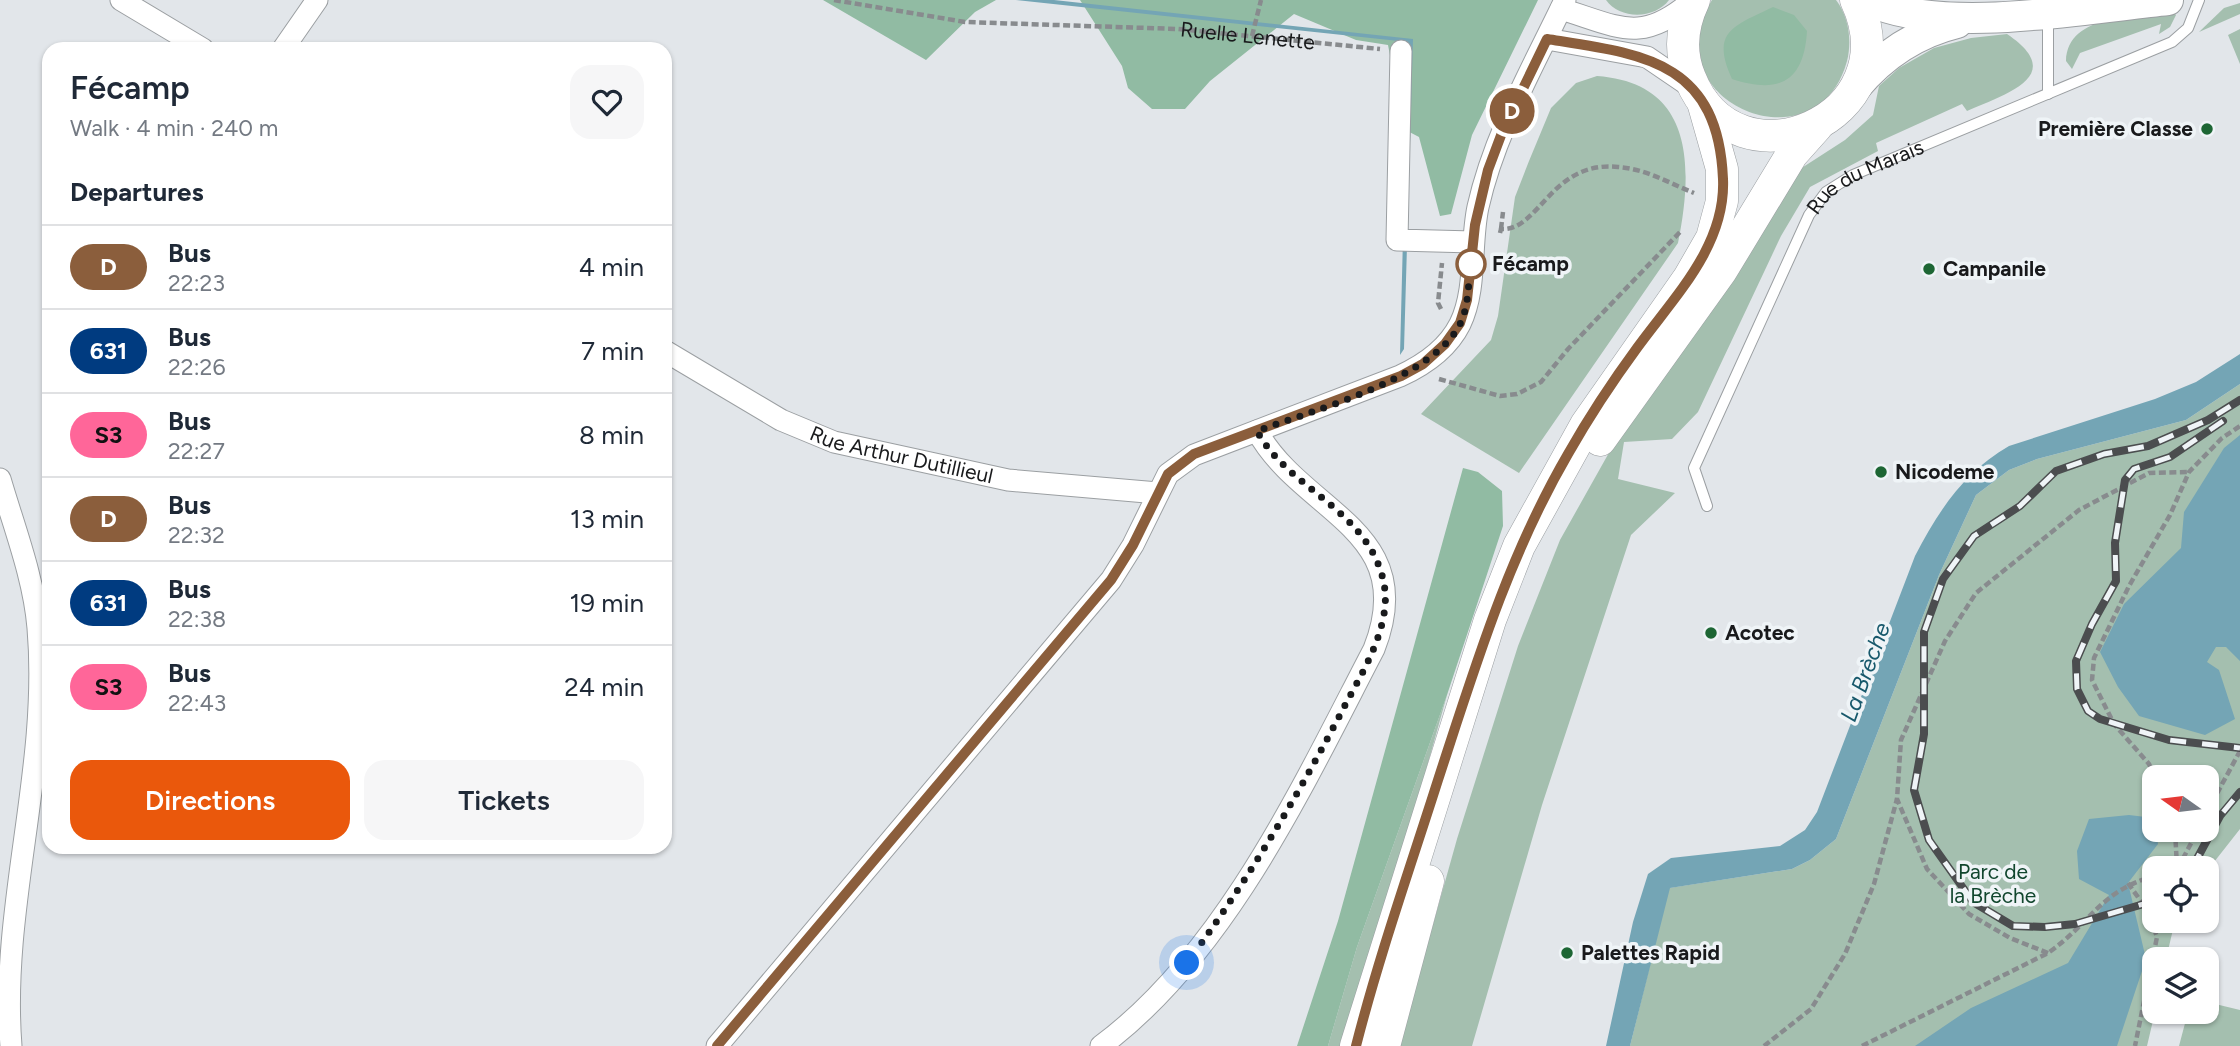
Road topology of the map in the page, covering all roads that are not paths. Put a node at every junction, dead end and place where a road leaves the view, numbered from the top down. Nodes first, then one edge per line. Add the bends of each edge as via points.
1 (121, 0) edge
2 (317, 0) edge
3 (1694, 0) edge
4 (1856, 0) edge
5 (1868, 0) edge
6 (2168, 0) edge
7 (2199, 0) edge
8 (1563, 4) edge
9 (2048, 11) junction
10 (1973, 18) junction
11 (1547, 39) junction
12 (191, 42) edge
13 (288, 42) edge
14 (1401, 51) road end
15 (1856, 87) junction
16 (2048, 94) junction
17 (1699, 96) junction
18 (1817, 126) junction
19 (1473, 242) junction
20 (672, 355) edge
21 (1257, 431) junction
22 (0, 479) edge
23 (1158, 493) junction
24 (1707, 506) dead end
25 (8, 534) edge
26 (42, 608) edge
27 (11, 1046) edge
28 (717, 1046) edge
29 (1101, 1046) edge
30 (1356, 1046) edge
31 (1384, 1046) edge

1 - 12 street
2 - 13 street
3 - 8 street via 1668,19 1642,29 1620,27
3 - 17 main road via 1686,19 1683,50
4 - 15 main road via 1867,38 1864,68
5 - 10 street via 1905,13
6 - 9 street
7 - 16 lane, Rue du Marais via 2188,28 2172,42
8 - 11 street
9 - 10 street
9 - 16 lane
10 - 15 street via 1907,42
11 - 17 street via 1647,57
11 - 19 street via 1494,152
14 - 19 street via 1397,240
15 - 18 main road via 1836,113
16 - 24 lane, Rue du Marais via 1853,175 1822,197 1796,239 1694,468
17 - 18 main road via 1732,126 1756,134 1781,136
17 - 30 main road via 1720,154 1722,201 1706,251 1586,425 1519,546 1486,632
18 - 31 main road via 1792,154 1721,271 1600,441 1547,535 1509,627 1447,818
19 - 21 street via 1460,323 1423,364
20 - 23 street, Rue Arthur Dutillieul via 781,420 834,443 1018,482
21 - 23 street via 1184,459 1168,474
21 - 29 street via 1270,453 1372,551 1385,588 1381,626 1374,649 1299,794 1224,912 1162,994
22 - 25 street
23 - 28 street via 1111,580
25 - 26 street
26 - 27 street via 38,719 10,962

